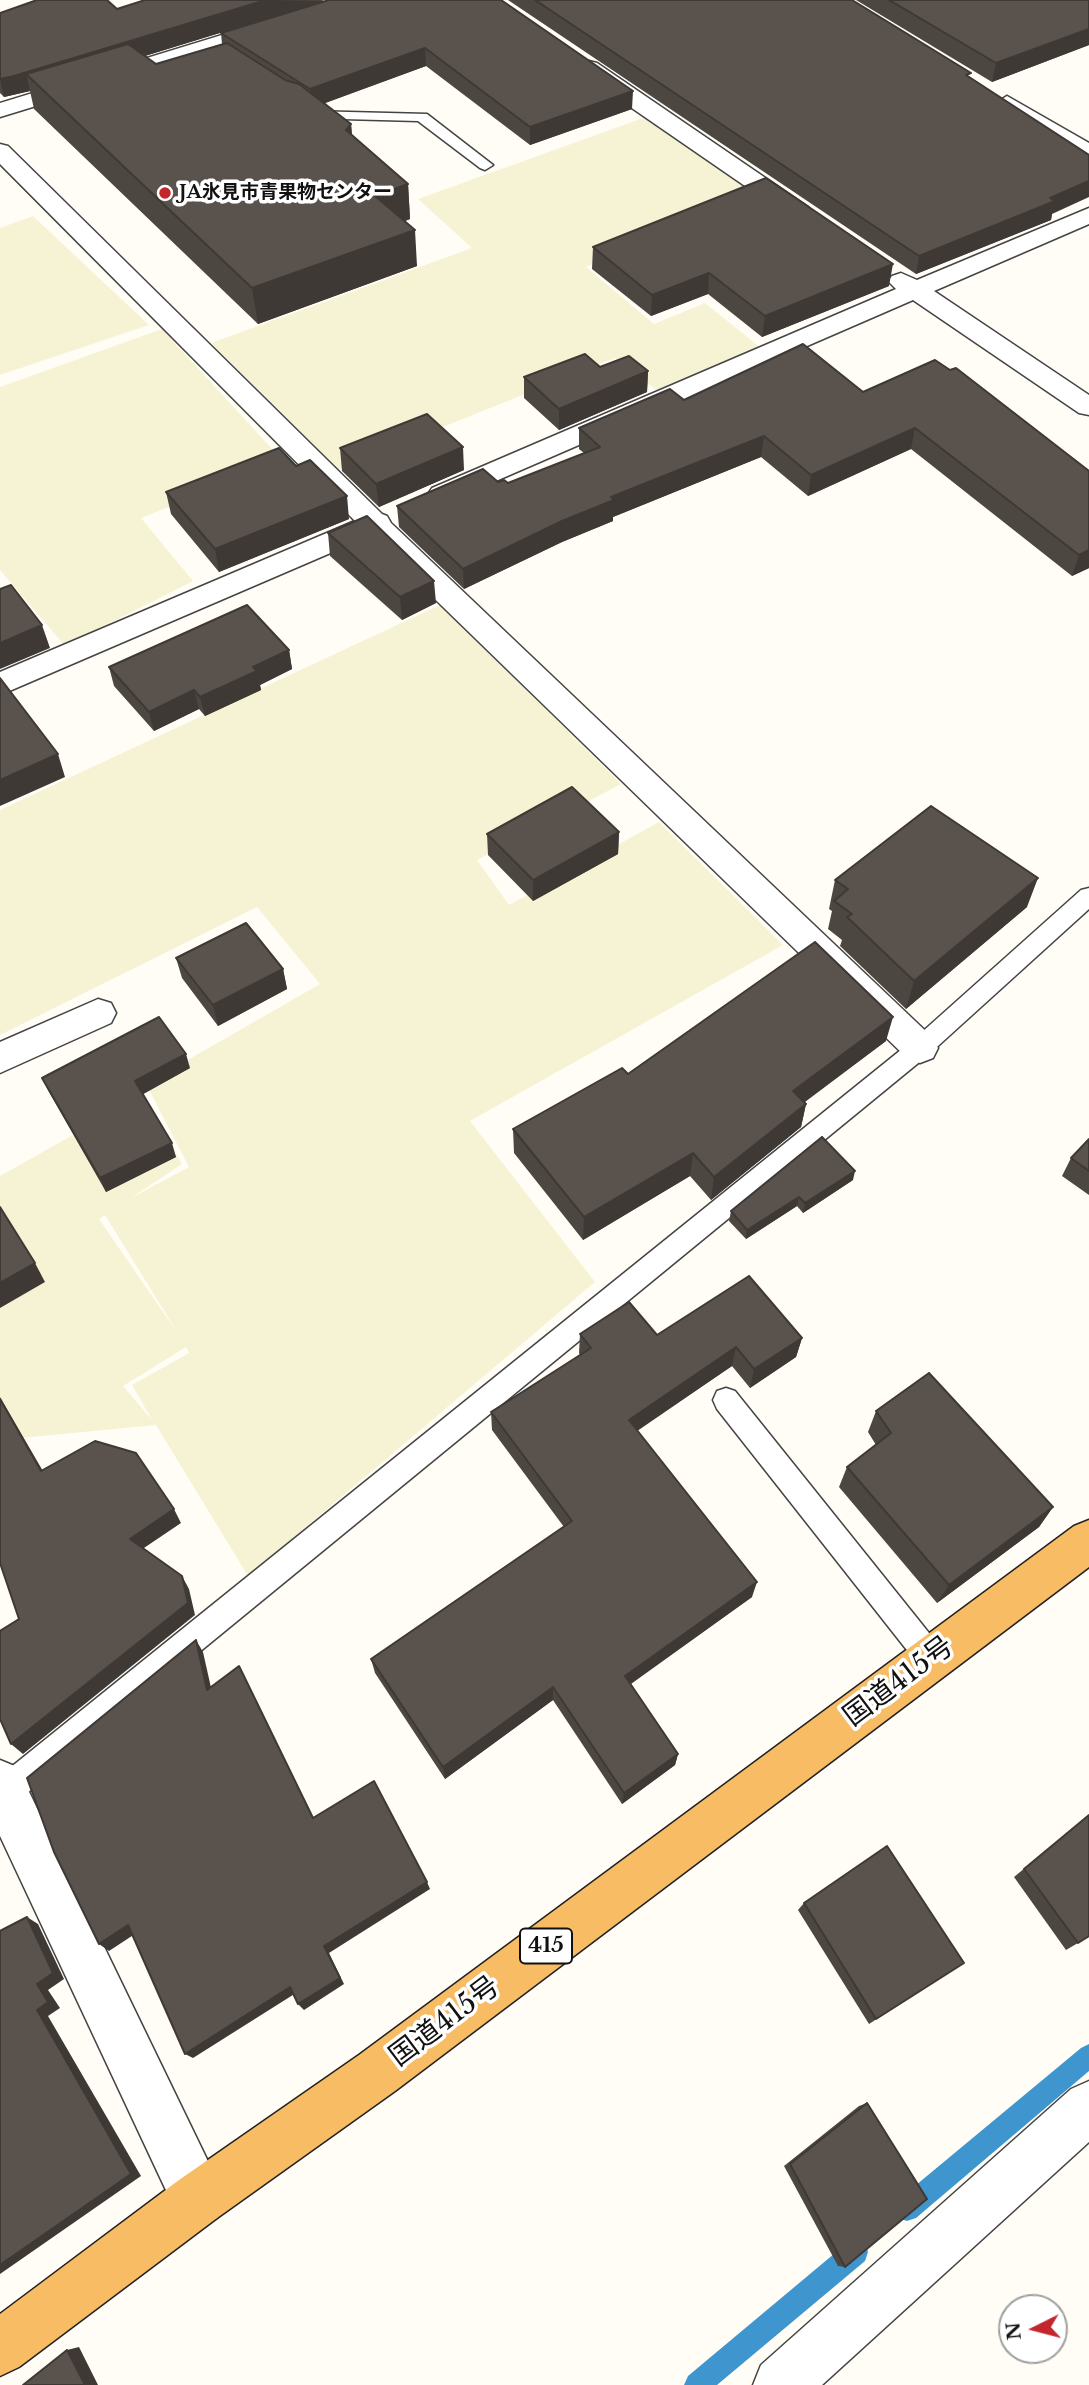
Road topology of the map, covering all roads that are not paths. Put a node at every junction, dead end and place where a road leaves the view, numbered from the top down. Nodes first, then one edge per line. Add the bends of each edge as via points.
1 (358, 0) edge
2 (207, 46) junction
3 (570, 55) edge
4 (225, 62) edge
5 (134, 69) junction
6 (152, 84) edge
7 (986, 90) edge
8 (0, 110) edge
9 (296, 110) edge
10 (0, 151) edge
11 (1089, 153) edge
12 (485, 165) dead end
13 (1089, 215) edge
14 (824, 228) edge
15 (882, 268) edge
16 (916, 291) junction
17 (1089, 407) edge
18 (395, 514) junction
19 (0, 684) edge
20 (1089, 895) edge
21 (98, 1013) dead end
22 (920, 1048) junction
23 (0, 1058) edge
24 (726, 1400) dead end
25 (1089, 1541) edge
26 (931, 1658) junction
27 (2, 1788) edge
28 (1089, 2107) edge
29 (198, 2199) junction
30 (0, 2348) edge
31 (781, 2385) edge

1 - 2 street
2 - 4 lane
2 - 5 street
3 - 14 street
5 - 6 lane
5 - 8 street
7 - 11 street
9 - 12 lane via 315,117 422,117
10 - 18 street
13 - 16 street
15 - 16 street
16 - 17 street
16 - 18 street
18 - 19 street
18 - 22 street
20 - 22 lane
21 - 23 street
22 - 27 lane
24 - 26 lane
25 - 26 highway, 国道415号 / 415
26 - 29 highway, 国道415号 / 415 via 388,2064
27 - 29 street
28 - 31 street
29 - 30 highway, 国道415号 / 415

